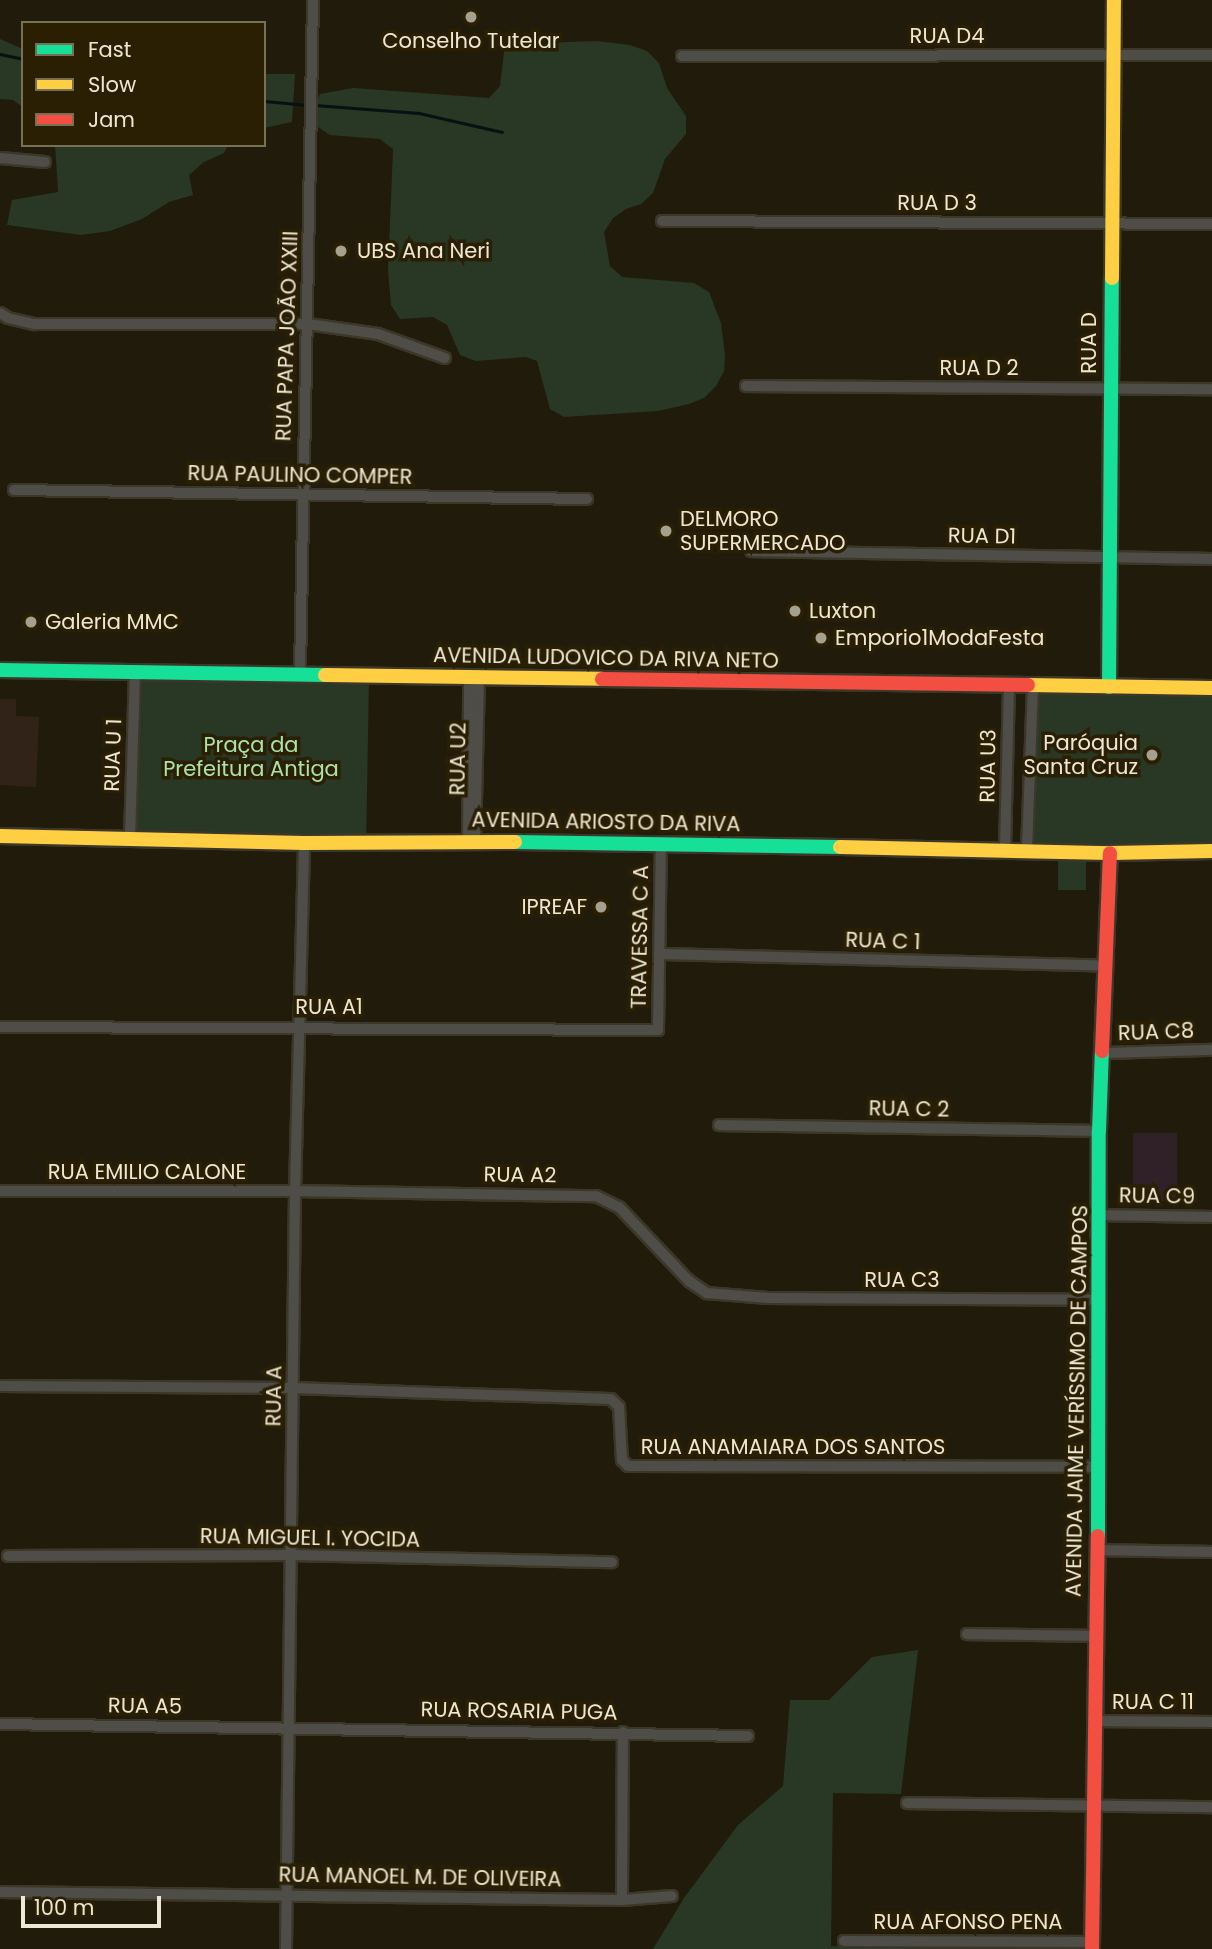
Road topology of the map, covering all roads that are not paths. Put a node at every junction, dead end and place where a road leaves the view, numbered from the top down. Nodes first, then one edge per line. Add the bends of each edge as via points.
1 (313, 0) edge
2 (1114, 0) edge
3 (1114, 54) junction
4 (1212, 55) edge
5 (682, 56) dead end
6 (0, 158) edge
7 (45, 162) dead end
8 (662, 221) dead end
9 (1111, 223) junction
10 (1212, 225) edge
11 (0, 313) edge
12 (308, 324) junction
13 (445, 358) dead end
14 (746, 386) dead end
15 (1110, 386) junction
16 (1212, 390) edge
17 (14, 490) dead end
18 (302, 495) junction
19 (587, 499) dead end
20 (751, 551) dead end
21 (1108, 556) junction
22 (1212, 559) edge
23 (0, 670) edge
24 (135, 672) junction
25 (300, 673) junction
26 (474, 678) junction
27 (1009, 685) junction
28 (1032, 686) junction
29 (1109, 687) junction
30 (1212, 688) edge
31 (0, 836) edge
32 (130, 839) junction
33 (471, 841) junction
34 (304, 843) junction
35 (661, 845) junction
36 (1005, 849) junction
37 (1027, 850) junction
38 (1212, 851) edge
39 (1110, 853) junction
40 (659, 954) junction
41 (1106, 966) junction
42 (300, 1026) junction
43 (0, 1027) edge
44 (658, 1030) joint
45 (1212, 1050) edge
46 (1102, 1054) junction
47 (719, 1125) dead end
48 (1099, 1131) junction
49 (0, 1191) edge
50 (295, 1191) junction
51 (1100, 1215) junction
52 (1212, 1217) edge
53 (707, 1293) joint
54 (1097, 1300) junction
55 (0, 1386) edge
56 (294, 1388) junction
57 (1097, 1467) junction
58 (1098, 1550) junction
59 (1212, 1552) edge
60 (292, 1555) junction
61 (8, 1556) dead end
62 (612, 1562) dead end
63 (967, 1634) dead end
64 (1095, 1636) junction
65 (1094, 1721) junction
66 (1212, 1722) edge
67 (0, 1724) edge
68 (290, 1727) junction
69 (623, 1732) junction
70 (748, 1736) dead end
71 (907, 1804) dead end
72 (1092, 1805) junction
73 (1212, 1807) edge
74 (0, 1892) edge
75 (286, 1894) junction
76 (672, 1896) dead end
77 (622, 1900) junction
78 (845, 1941) dead end
79 (1092, 1945) edge
80 (286, 1949) edge

1 - 12 street, RUA PAPA JOÃO XXIII
2 - 3 street, RUA D
3 - 4 street, RUA D4
3 - 5 street, RUA D4
3 - 9 street, RUA D
6 - 7 street
8 - 9 street, RUA D 3
9 - 10 street, RUA D 3
9 - 15 street, RUA D
11 - 12 street via 35,324
12 - 13 street via 378,334
12 - 18 street, RUA PAPA JOÃO XXIII
14 - 15 street, RUA D 2
15 - 16 street, RUA D 2
15 - 21 street, RUA D
17 - 18 street, RUA PAULINO COMPER
18 - 19 street, RUA PAULINO COMPER
18 - 25 street, RUA PAPA JOÃO XXIII
20 - 21 street, RUA D1
21 - 22 street, RUA D1
21 - 29 street, RUA D
23 - 24 street, AVENIDA LUDOVICO DA RIVA NETO
24 - 25 street, AVENIDA LUDOVICO DA RIVA NETO
24 - 32 street, RUA U 1
25 - 26 street, AVENIDA LUDOVICO DA RIVA NETO
26 - 27 street, AVENIDA LUDOVICO DA RIVA NETO
26 - 33 street, RUA U2
27 - 28 street, AVENIDA LUDOVICO DA RIVA NETO
27 - 36 street, RUA U3
28 - 29 street, AVENIDA LUDOVICO DA RIVA NETO
28 - 37 street, RUA U3
29 - 30 street, AVENIDA LUDOVICO DA RIVA NETO
31 - 32 street, AVENIDA ARIOSTO DA RIVA
32 - 34 street, AVENIDA ARIOSTO DA RIVA
33 - 34 street, AVENIDA ARIOSTO DA RIVA
33 - 35 street, AVENIDA ARIOSTO DA RIVA
34 - 42 street, RUA A
35 - 36 street, AVENIDA ARIOSTO DA RIVA
35 - 40 street, TRAVESSA C A
36 - 37 street, AVENIDA ARIOSTO DA RIVA
37 - 39 street, AVENIDA ARIOSTO DA RIVA
38 - 39 street, AVENIDA ARIOSTO DA RIVA
39 - 41 street, AVENIDA JAIME VERÍSSIMO DE CAMPOS
40 - 41 street, RUA C 1
40 - 44 street, TRAVESSA C A
41 - 46 street, AVENIDA JAIME VERÍSSIMO DE CAMPOS
42 - 43 street, RUA A1
42 - 44 street, RUA A1
42 - 50 street, RUA A
45 - 46 street, RUA C8
46 - 48 street, AVENIDA JAIME VERÍSSIMO DE CAMPOS
47 - 48 street, RUA C 2
48 - 51 street, AVENIDA JAIME VERÍSSIMO DE CAMPOS
49 - 50 street, RUA EMILIO CALONE
50 - 53 street, RUA A2 via 596,1196 619,1207
50 - 56 street, RUA A
51 - 52 street, RUA C9
51 - 54 street, AVENIDA JAIME VERÍSSIMO DE CAMPOS
53 - 54 street, RUA C3 via 768,1298
54 - 57 street, AVENIDA JAIME VERÍSSIMO DE CAMPOS
55 - 56 street
56 - 57 street, RUA ANAMAIARA DOS SANTOS via 611,1399 619,1407 622,1460 628,1466
56 - 60 street, RUA A
57 - 58 street, AVENIDA JAIME VERÍSSIMO DE CAMPOS
58 - 59 street
58 - 64 street, AVENIDA JAIME VERÍSSIMO DE CAMPOS
60 - 61 street, RUA MIGUEL I. YOCIDA
60 - 62 street, RUA MIGUEL I. YOCIDA
60 - 68 street, RUA A
63 - 64 street
64 - 65 street, AVENIDA JAIME VERÍSSIMO DE CAMPOS
65 - 66 street, RUA C 11
65 - 72 street, AVENIDA JAIME VERÍSSIMO DE CAMPOS
67 - 68 street, RUA A5
68 - 69 street, RUA ROSARIA PUGA
68 - 75 street, RUA A
69 - 70 street, RUA ROSARIA PUGA
69 - 77 street
71 - 72 street
72 - 73 street
72 - 79 street, AVENIDA JAIME VERÍSSIMO DE CAMPOS
74 - 75 street, RUA MANOEL M. DE OLIVEIRA
75 - 77 street, RUA MANOEL M. DE OLIVEIRA
75 - 80 street, RUA A
76 - 77 street, RUA MANOEL M. DE OLIVEIRA
78 - 79 street, RUA AFONSO PENA

